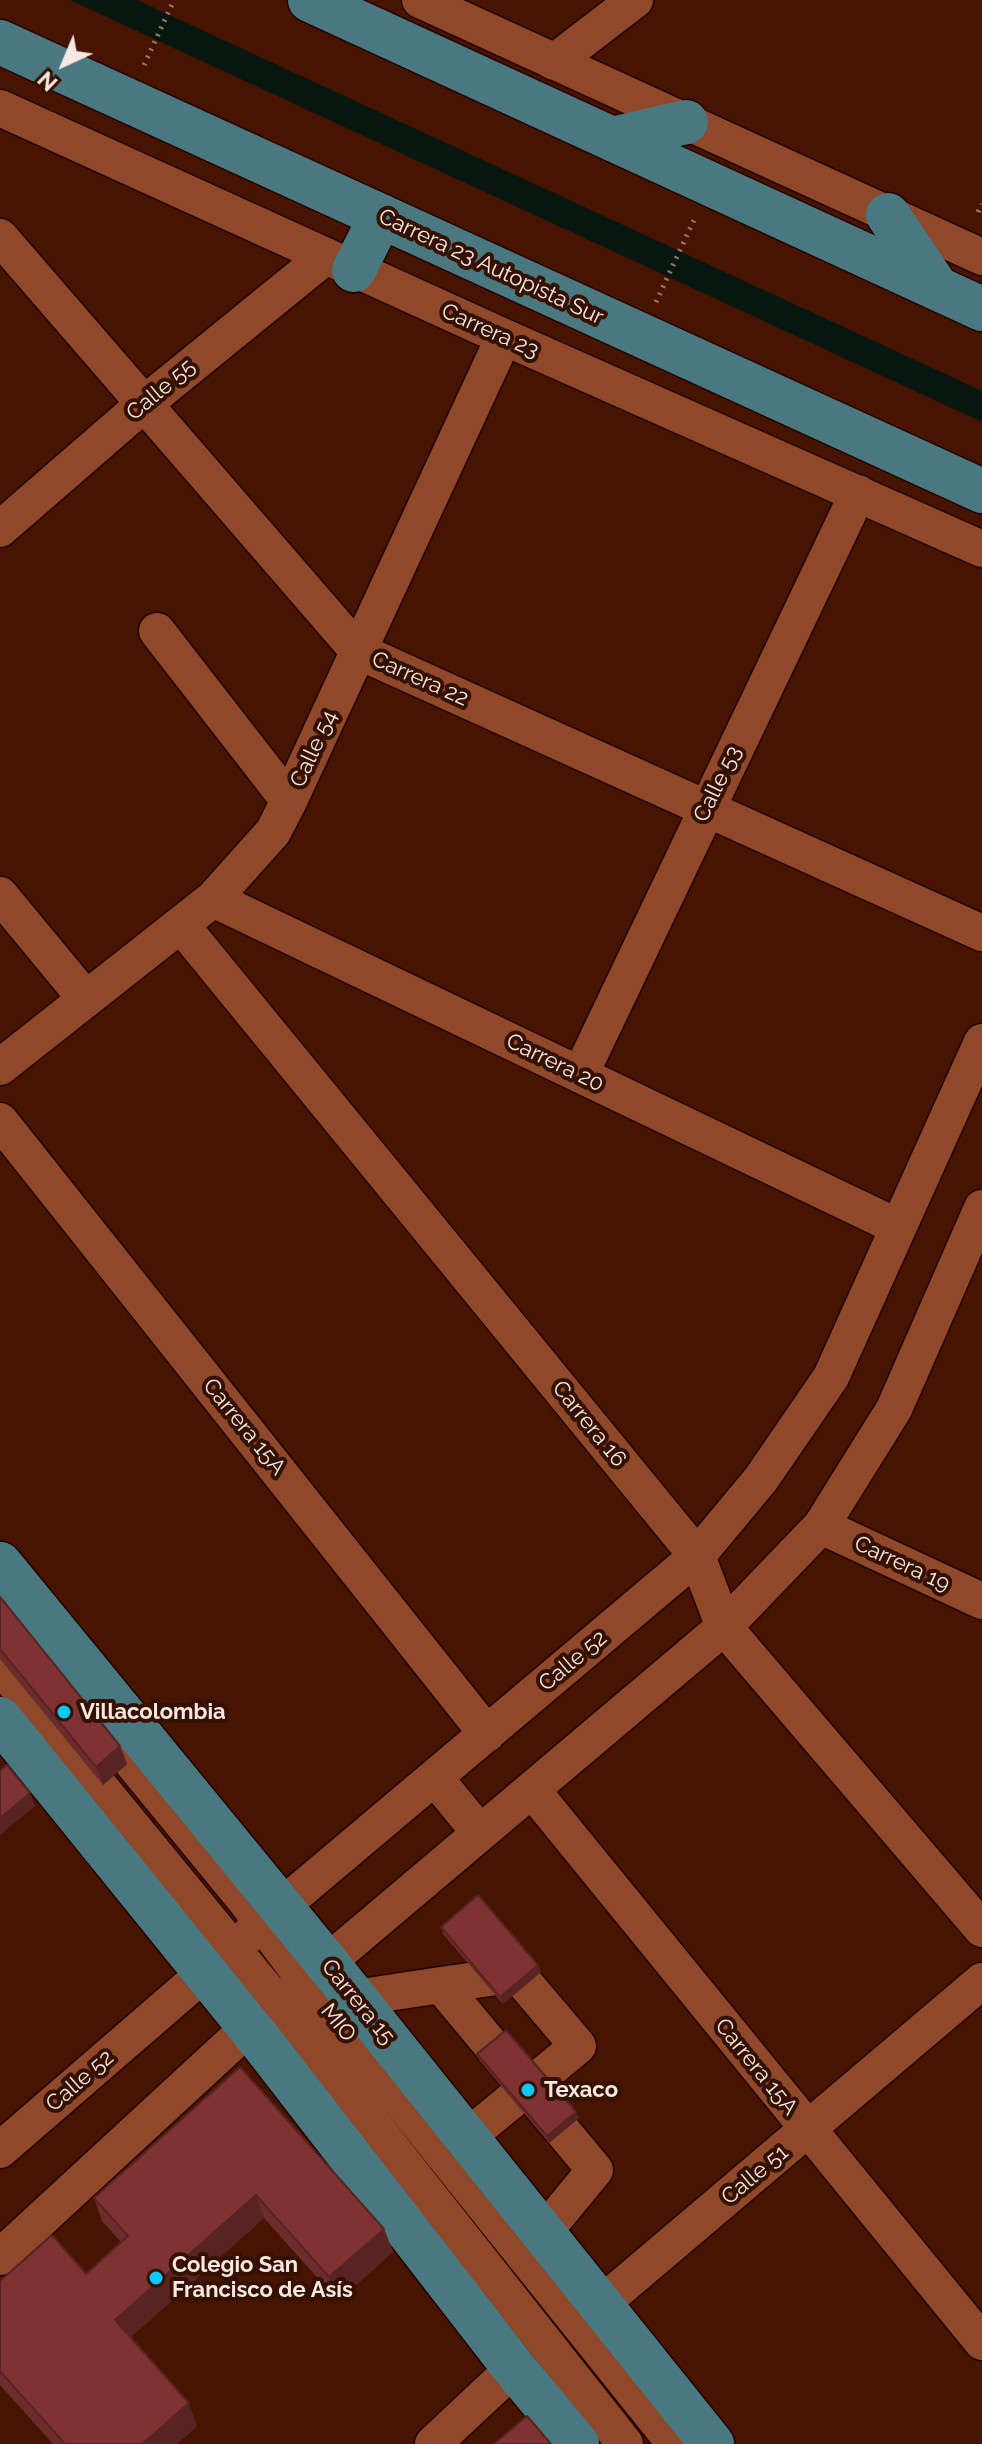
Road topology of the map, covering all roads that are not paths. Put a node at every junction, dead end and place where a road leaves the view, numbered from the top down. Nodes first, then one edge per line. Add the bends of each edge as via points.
1 (310, 0) edge
2 (420, 0) edge
3 (635, 0) edge
4 (0, 42) edge
5 (554, 62) junction
6 (0, 108) edge
7 (686, 122) junction
8 (612, 139) junction
9 (888, 215) junction
10 (381, 216) junction
11 (0, 237) edge
12 (982, 257) edge
13 (340, 263) junction
14 (937, 288) junction
15 (982, 309) edge
16 (504, 337) junction
17 (144, 404) junction
18 (982, 491) edge
19 (858, 493) junction
20 (0, 529) edge
21 (982, 549) edge
22 (157, 631) dead end
23 (358, 651) junction
24 (289, 801) junction
25 (707, 808) junction
26 (0, 895) edge
27 (213, 899) junction
28 (181, 925) junction
29 (982, 933) edge
30 (86, 999) junction
31 (982, 1042) edge
32 (0, 1067) edge
33 (580, 1075) junction
34 (0, 1121) edge
35 (982, 1208) edge
36 (898, 1227) junction
37 (972, 1257) edge
38 (821, 1526) junction
39 (697, 1556) junction
40 (0, 1564) edge
41 (982, 1601) edge
42 (0, 1602) edge
43 (724, 1627) junction
44 (0, 1665) edge
45 (0, 1719) edge
46 (487, 1734) junction
47 (435, 1778) junction
48 (532, 1790) junction
49 (480, 1833) junction
50 (272, 1915) junction
51 (982, 1929) edge
52 (219, 1960) junction
53 (316, 1971) junction
54 (982, 1981) edge
55 (441, 1985) junction
56 (355, 1998) junction
57 (264, 2016) junction
58 (526, 2088) junction
59 (808, 2131) junction
60 (466, 2138) junction
61 (0, 2150) edge
62 (543, 2233) junction
63 (0, 2257) edge
64 (600, 2305) junction
65 (982, 2342) edge
66 (514, 2368) junction
67 (433, 2444) edge
68 (577, 2444) edge
69 (625, 2444) edge
70 (675, 2444) edge
71 (712, 2444) edge

1 - 8 main road
2 - 5 street
3 - 5 street
4 - 10 main road, Carrera 23 Autopista Sur
5 - 7 street
6 - 13 street, Carrera 23
7 - 8 main road
7 - 9 street
8 - 14 main road
9 - 12 street
9 - 14 main road
10 - 13 main road
10 - 18 main road, Carrera 23 Autopista Sur
11 - 17 street, Carrera 22
13 - 16 street, Carrera 23
13 - 17 street, Calle 55
14 - 15 main road
16 - 19 street, Carrera 23
16 - 23 street, Calle 54
17 - 20 street, Calle 55
17 - 23 street, Carrera 22
19 - 21 street, Carrera 23
19 - 25 street, Calle 53
22 - 24 street
23 - 24 street, Calle 54
23 - 25 street, Carrera 22
24 - 27 street, Calle 54 via 273,832
25 - 29 street, Carrera 22
25 - 33 street, Calle 53
26 - 30 street
27 - 28 street, Calle 54
27 - 33 street, Carrera 20
28 - 30 street, Calle 54
28 - 39 street, Carrera 16
30 - 32 street, Calle 54
31 - 36 street, Calle 52
33 - 36 street, Carrera 20
34 - 46 street, Carrera 15A
35 - 37 street
36 - 39 street, Calle 52 via 831,1377 761,1479
37 - 38 street via 894,1409
38 - 41 street, Carrera 19
38 - 43 street
39 - 43 street, Carrera 16
39 - 46 street, Calle 52
40 - 50 main road, Carrera 15
42 - 50 street
43 - 48 street
43 - 51 street, Carrera 16
44 - 52 street
45 - 52 main road
46 - 47 street, Calle 52
47 - 49 street
47 - 50 street, Calle 52
48 - 49 street
48 - 59 street, Carrera 15A
49 - 53 street
50 - 52 street, Calle 52
50 - 53 main road, Carrera 15
52 - 57 main road
52 - 61 street, Calle 52
53 - 56 main road, Carrera 15
53 - 57 street
53 - 70 street, MIO
54 - 59 street, Calle 51
55 - 56 street
55 - 58 street
55 - 58 street via 517,1974 578,2046
56 - 60 main road, Carrera 15
57 - 63 street
57 - 66 main road
57 - 69 street, MIO
58 - 60 street
58 - 62 street via 595,2170
59 - 64 street, Calle 51
59 - 65 street, Carrera 15A
60 - 62 main road, Carrera 15
62 - 64 main road, Carrera 15
64 - 71 main road, Carrera 15
66 - 67 street
66 - 68 main road

